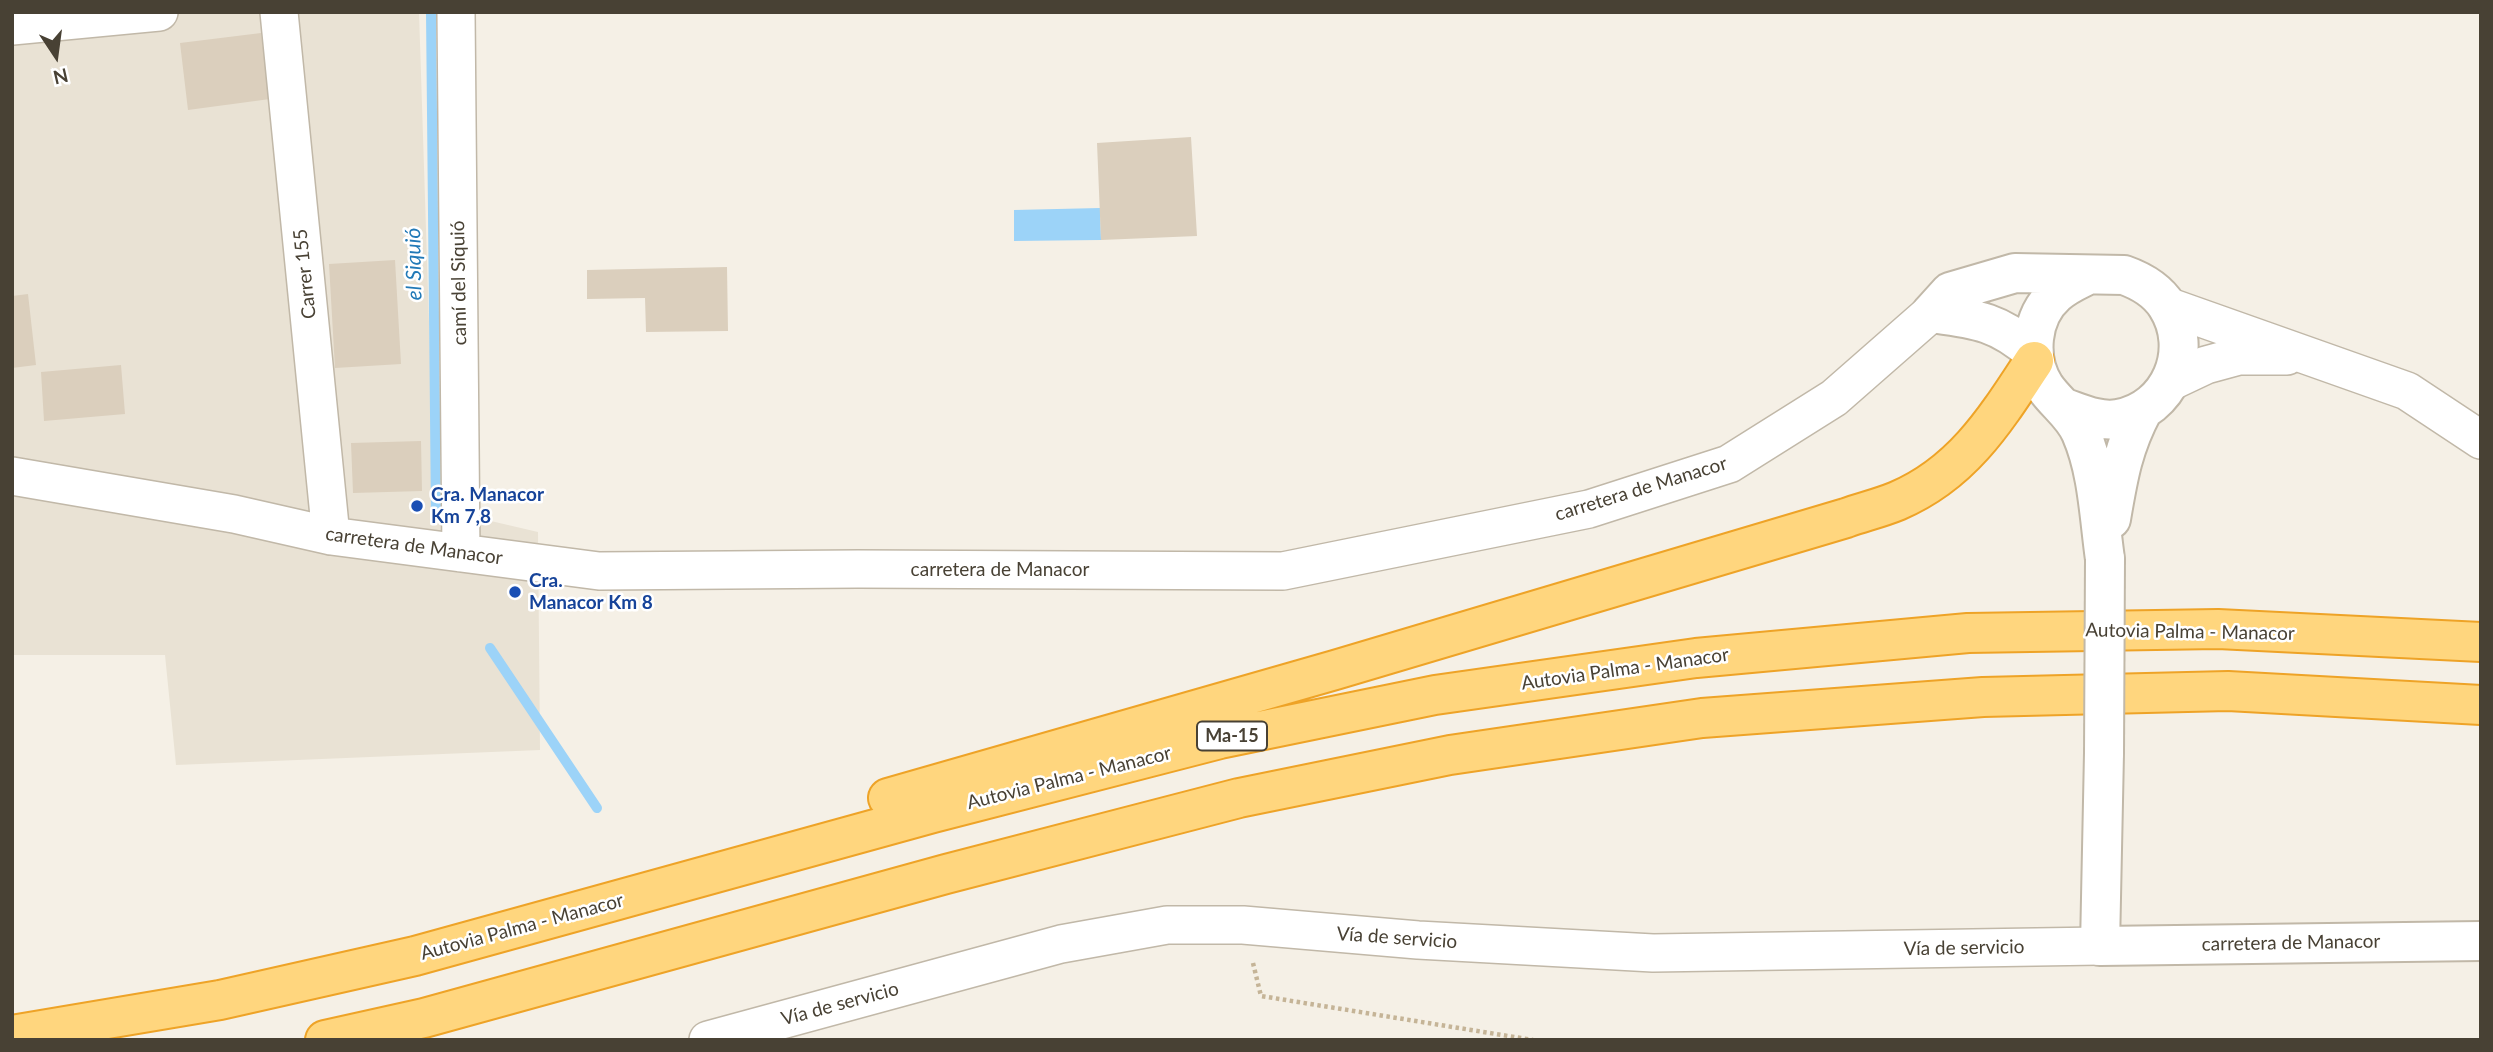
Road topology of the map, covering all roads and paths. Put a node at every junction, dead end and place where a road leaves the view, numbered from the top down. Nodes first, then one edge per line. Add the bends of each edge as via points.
1 (159, 12) edge
2 (279, 12) edge
3 (456, 12) edge
4 (12, 26) edge
5 (2088, 275) junction
6 (2167, 306) junction
7 (1931, 313) junction
8 (2312, 356) junction
9 (2034, 357) junction
10 (2171, 382) junction
11 (2065, 408) junction
12 (2143, 410) junction
13 (2481, 440) edge
14 (12, 476) edge
15 (331, 536) junction
16 (461, 553) junction
17 (2105, 559) junction
18 (2481, 642) edge
19 (2481, 705) edge
20 (706, 877) junction
21 (1243, 925) junction
22 (2481, 941) edge
23 (2100, 946) junction
24 (12, 1034) edge
25 (325, 1040) edge
26 (708, 1040) edge
27 (1533, 1040) edge

1 - 4 street
2 - 15 street, Carrer 155
3 - 16 street, camí del Siquió
5 - 6 street via 2124,275 2141,281
5 - 7 street via 2015,273 1950,292
5 - 9 street via 2053,296 2041,313
6 - 8 street
6 - 10 street via 2178,330 2179,357
7 - 9 street via 1980,320 2016,337
7 - 16 street, carretera de Manacor via 1834,398 1729,464 1590,509 1283,571 599,571
8 - 10 street via 2239,356
8 - 13 street via 2407,391
9 - 11 street via 2045,387
9 - 20 highway via 1982,438 1945,473 1898,500 1335,670 888,798
10 - 12 street
11 - 12 street via 2090,418 2117,419
11 - 17 street via 2081,432 2093,469
12 - 17 street via 2129,435 2119,472
14 - 15 street, carretera de Manacor via 234,514
15 - 16 street, carretera de Manacor
17 - 23 street, bridge
18 - 20 highway, Autovia Palma - Manacor / Ma-15 via 2218,629 1982,633 1696,658 1435,695 1220,739
19 - 25 highway via 2228,691 1983,697 1702,718 1463,753 1239,798 424,1018
20 - 24 highway, Autovia Palma - Manacor / Ma-15 via 389,962 220,1000
21 - 23 street, Vía de servicio via 1653,953
21 - 26 street, Vía de servicio via 1167,925 1061,944
21 - 27 path via 1261,996
22 - 23 street, carretera de Manacor

